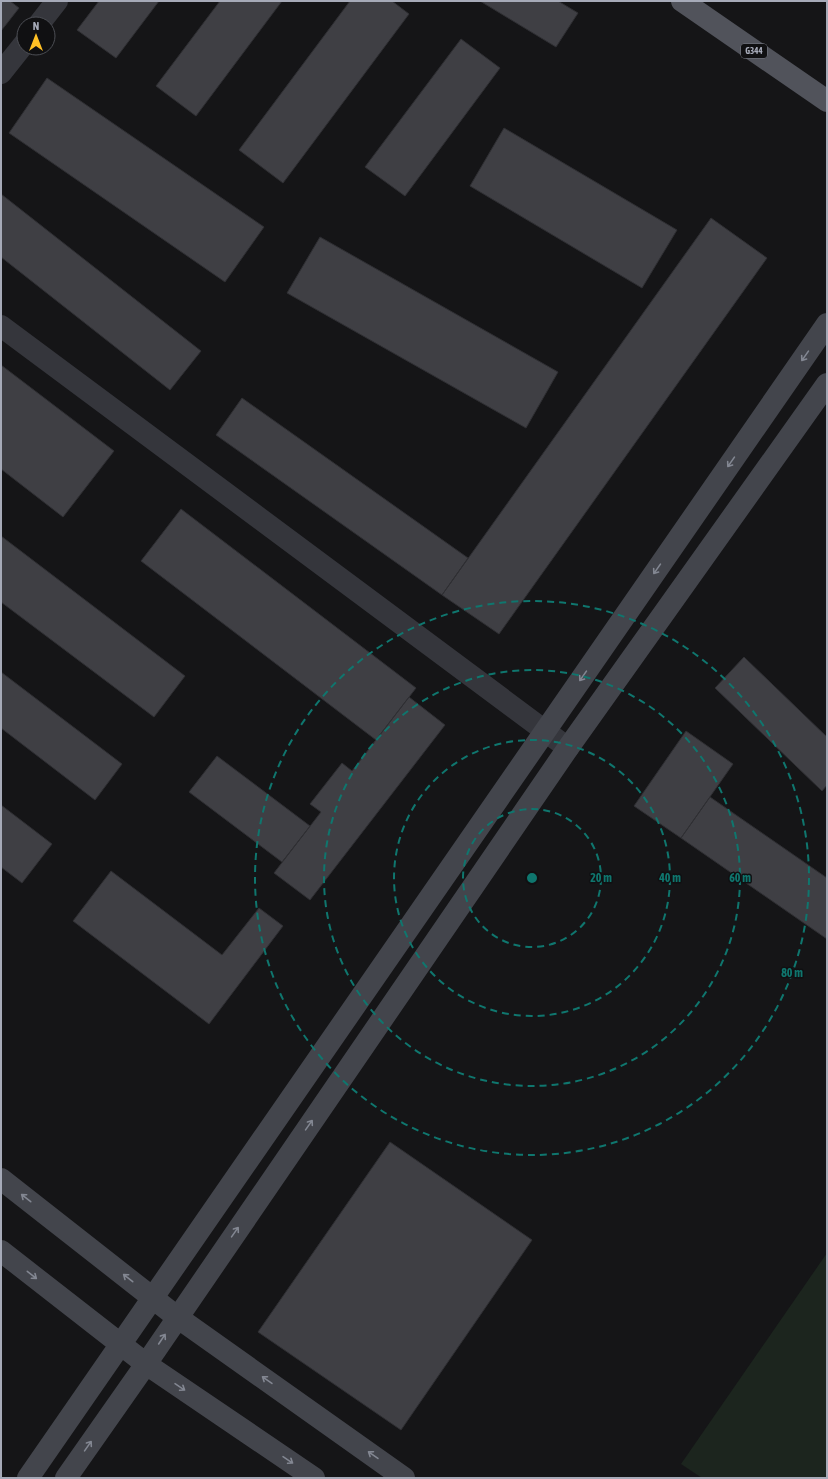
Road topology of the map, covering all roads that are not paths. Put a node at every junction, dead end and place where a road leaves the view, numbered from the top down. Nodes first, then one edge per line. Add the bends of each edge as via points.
1 (57, 1) edge
2 (682, 1) edge
3 (45, 16) edge
4 (16, 54) edge
5 (1, 73) edge
6 (827, 101) edge
7 (827, 324) edge
8 (1, 326) edge
9 (827, 384) edge
10 (545, 731) junction
11 (568, 748) junction
12 (1, 1179) edge
13 (1, 1251) edge
14 (153, 1298) junction
15 (177, 1317) junction
16 (121, 1344) junction
17 (146, 1364) junction
18 (28, 1478) edge
19 (66, 1478) edge
20 (314, 1478) edge
21 (404, 1478) edge

1 - 3 street
2 - 6 main road, G344
4 - 5 street
7 -> 10 main road
8 - 10 street
9 - 11 main road
10 - 11 street
10 - 14 main road
15 -> 11 main road
14 -> 12 main road
13 -> 16 main road
14 - 15 main road
14 - 16 main road
17 -> 15 main road
21 -> 15 main road
16 - 17 main road
16 - 18 main road
19 -> 17 main road
17 -> 20 main road

